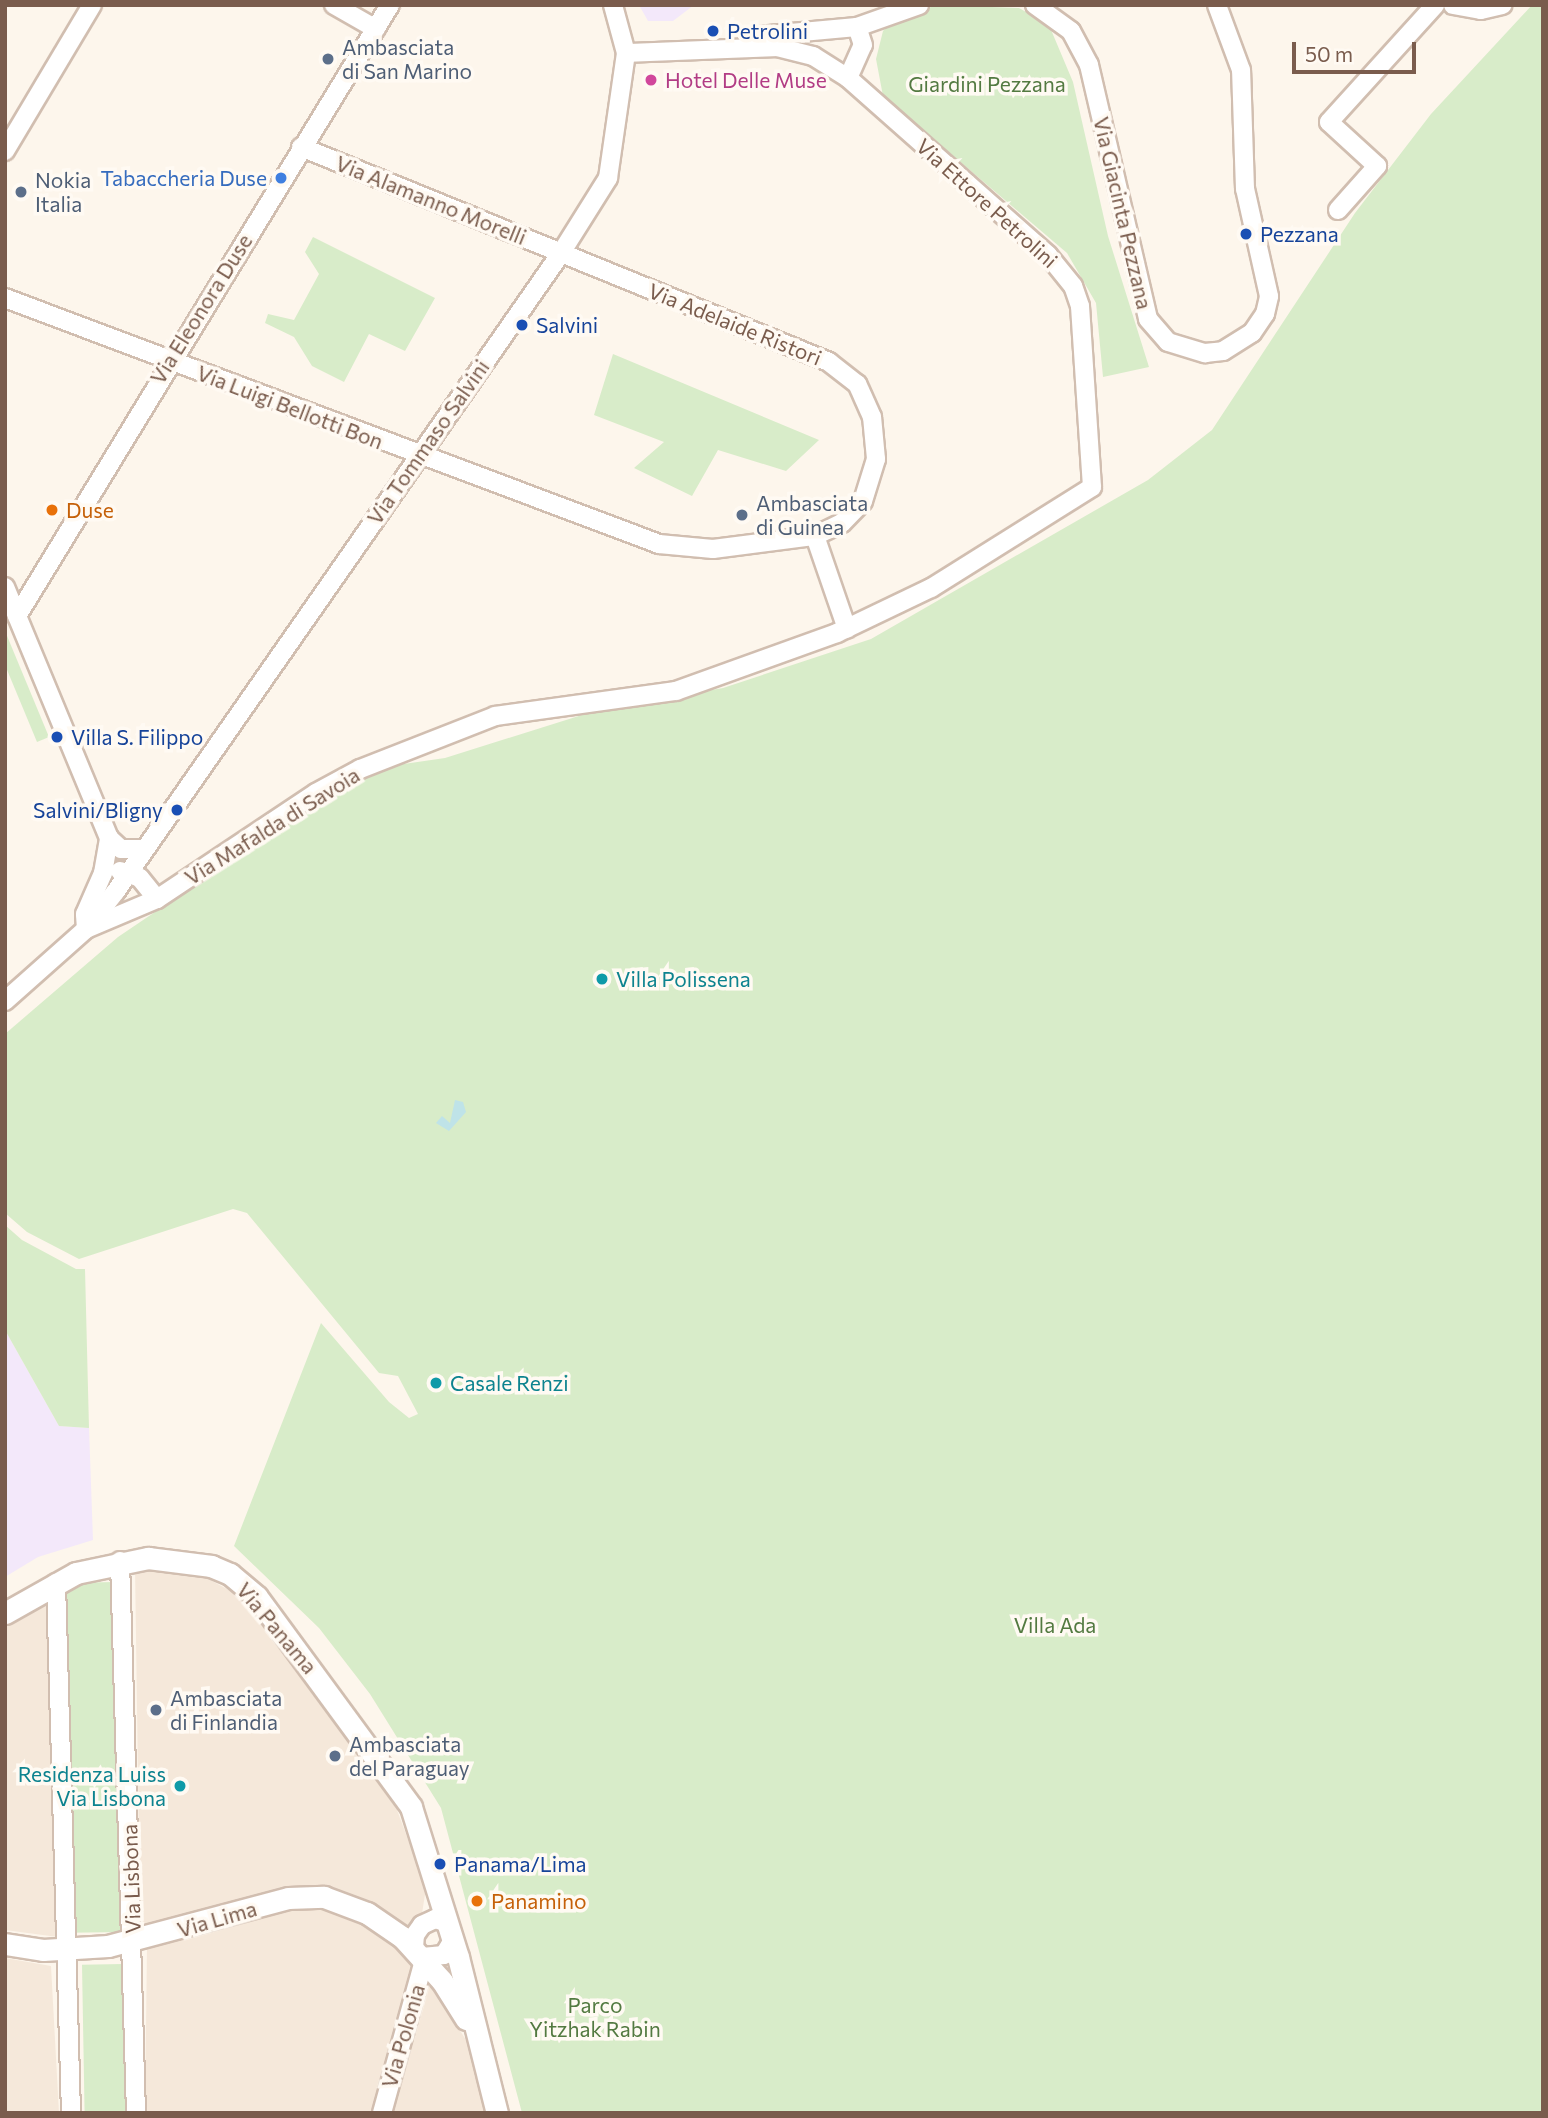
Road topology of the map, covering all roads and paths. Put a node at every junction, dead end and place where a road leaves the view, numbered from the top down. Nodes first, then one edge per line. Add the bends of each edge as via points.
1 (92, 5) edge
2 (334, 5) edge
3 (390, 5) edge
4 (613, 5) edge
5 (919, 5) edge
6 (1035, 5) edge
7 (1217, 5) edge
8 (1435, 5) edge
9 (1453, 5) edge
10 (1502, 5) edge
11 (857, 27) junction
12 (376, 29) junction
13 (797, 42) junction
14 (626, 47) junction
15 (848, 78) junction
16 (301, 147) junction
17 (5, 151) edge
18 (1338, 210) dead end
19 (561, 253) junction
20 (5, 298) edge
21 (169, 361) junction
22 (418, 456) junction
23 (815, 536) junction
24 (5, 587) edge
25 (17, 616) junction
26 (847, 629) junction
27 (109, 838) junction
28 (145, 849) junction
29 (130, 872) junction
30 (103, 873) junction
31 (157, 899) junction
32 (86, 929) junction
33 (5, 1001) edge
34 (120, 1561) junction
35 (55, 1583) junction
36 (5, 1614) edge
37 (444, 1928) junction
38 (133, 1942) junction
39 (5, 1944) edge
40 (66, 1950) junction
41 (420, 1955) junction
42 (477, 2040) junction
43 (71, 2113) edge
44 (136, 2113) edge
45 (382, 2113) edge
46 (497, 2113) edge

1 - 17 street
2 - 12 street
3 - 12 street, Via Eleonora Duse
4 - 14 street, Via Tommaso Salvini
5 - 11 street
6 - 7 street, Via Giacinta Pezzana via 1071,31 1088,65 1148,319 1168,342 1206,353 1223,351 1252,333 1269,296 1245,189 1241,70
8 - 18 street via 1329,122 1377,166
9 - 10 street via 1481,10
11 - 13 street
11 - 15 street via 863,45
12 - 16 street, Via Eleonora Duse
13 - 14 street
13 - 15 street
14 - 19 street, Via Tommaso Salvini via 608,178
15 - 26 street, Via Ettore Petrolini via 1048,255 1073,286 1086,354 1092,487 931,588
16 - 19 street, Via Alamanno Morelli
16 - 21 street, Via Eleonora Duse
19 - 22 street, Via Tommaso Salvini
19 - 23 street, Via Adelaide Ristori via 809,351 857,384 875,430 874,469 858,508 842,523
20 - 21 street, Via Luigi Bellotti Bon
21 - 22 street, Via Luigi Bellotti Bon
21 - 25 street, Via Eleonora Duse
22 - 23 street, Via Adelaide Ristori via 659,544 713,549
22 - 28 street, Via Tommaso Salvini
23 - 26 street
24 - 25 street
25 - 27 street
26 - 31 street, Via Mafalda di Savoia via 676,691 495,716 428,740 316,793
27 - 28 street via 121,849
27 - 30 street
28 - 29 street, Via Tommaso Salvini
29 - 30 street
29 - 31 street
29 - 32 street, Via Tommaso Salvini
30 - 32 street via 85,914
31 - 32 street, Via Mafalda di Savoia
32 - 33 street
34 - 35 street, Via Panama
34 - 37 street, Via Panama via 193,1561 230,1574 257,1597 400,1787 416,1819
34 - 38 street, Via Lisbona
35 - 36 street, Via Panama
35 - 40 street
37 - 41 street, Via Polonia via 415,1935
37 - 41 street via 444,1955
37 - 42 street, Via Panama
38 - 40 street, Via Lima
38 - 41 street, Via Lima via 310,1895 367,1913
38 - 44 street, Via Lisbona
39 - 40 street, Via Lima
40 - 43 street
41 - 42 street, Via Lima via 455,2000
41 - 45 street, Via Polonia
42 - 46 street

